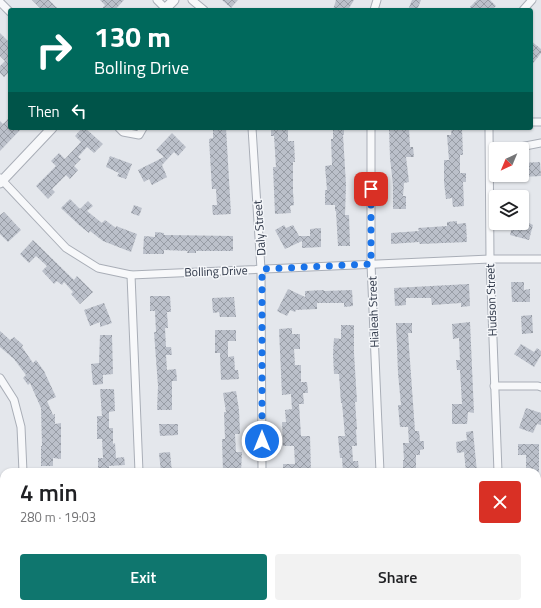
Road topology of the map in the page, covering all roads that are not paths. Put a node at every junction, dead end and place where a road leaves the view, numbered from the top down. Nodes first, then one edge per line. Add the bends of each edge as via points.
1 (157, 0) edge
2 (174, 0) edge
3 (192, 0) edge
4 (532, 0) edge
5 (0, 2) edge
6 (164, 8) edge
7 (166, 8) edge
8 (202, 8) edge
9 (524, 8) edge
10 (8, 10) edge
11 (50, 130) edge
12 (121, 130) edge
13 (142, 130) edge
14 (252, 130) edge
15 (371, 130) edge
16 (489, 130) edge
17 (491, 142) edge
18 (541, 143) edge
19 (529, 145) edge
20 (1, 180) edge
21 (492, 182) edge
22 (541, 259) edge
23 (490, 260) junction
24 (371, 264) junction
25 (262, 269) junction
26 (131, 275) junction
27 (0, 378) edge
28 (494, 386) junction
29 (541, 387) edge
30 (23, 468) edge
31 (139, 468) edge
32 (262, 468) edge
33 (380, 468) edge
34 (498, 468) edge

1 - 6 street
2 - 7 street
3 - 8 street
4 - 9 street
5 - 10 street
11 - 20 street
12 - 13 street via 139,135
14 - 25 street, Daly Street
15 - 24 street, Hialeah Street
16 - 17 street, Hudson Street
18 - 19 street
20 - 26 street, Bolling Drive via 66,248 98,268
21 - 23 street, Hudson Street
22 - 23 street, Bolling Drive
23 - 24 street, Bolling Drive
23 - 28 street, Hudson Street
24 - 25 street, Bolling Drive
24 - 33 street, Hialeah Street
25 - 26 street, Bolling Drive
25 - 32 street, Daly Street
26 - 31 street
27 - 30 street via 14,400 21,427
28 - 29 street
28 - 34 street, Hudson Street

